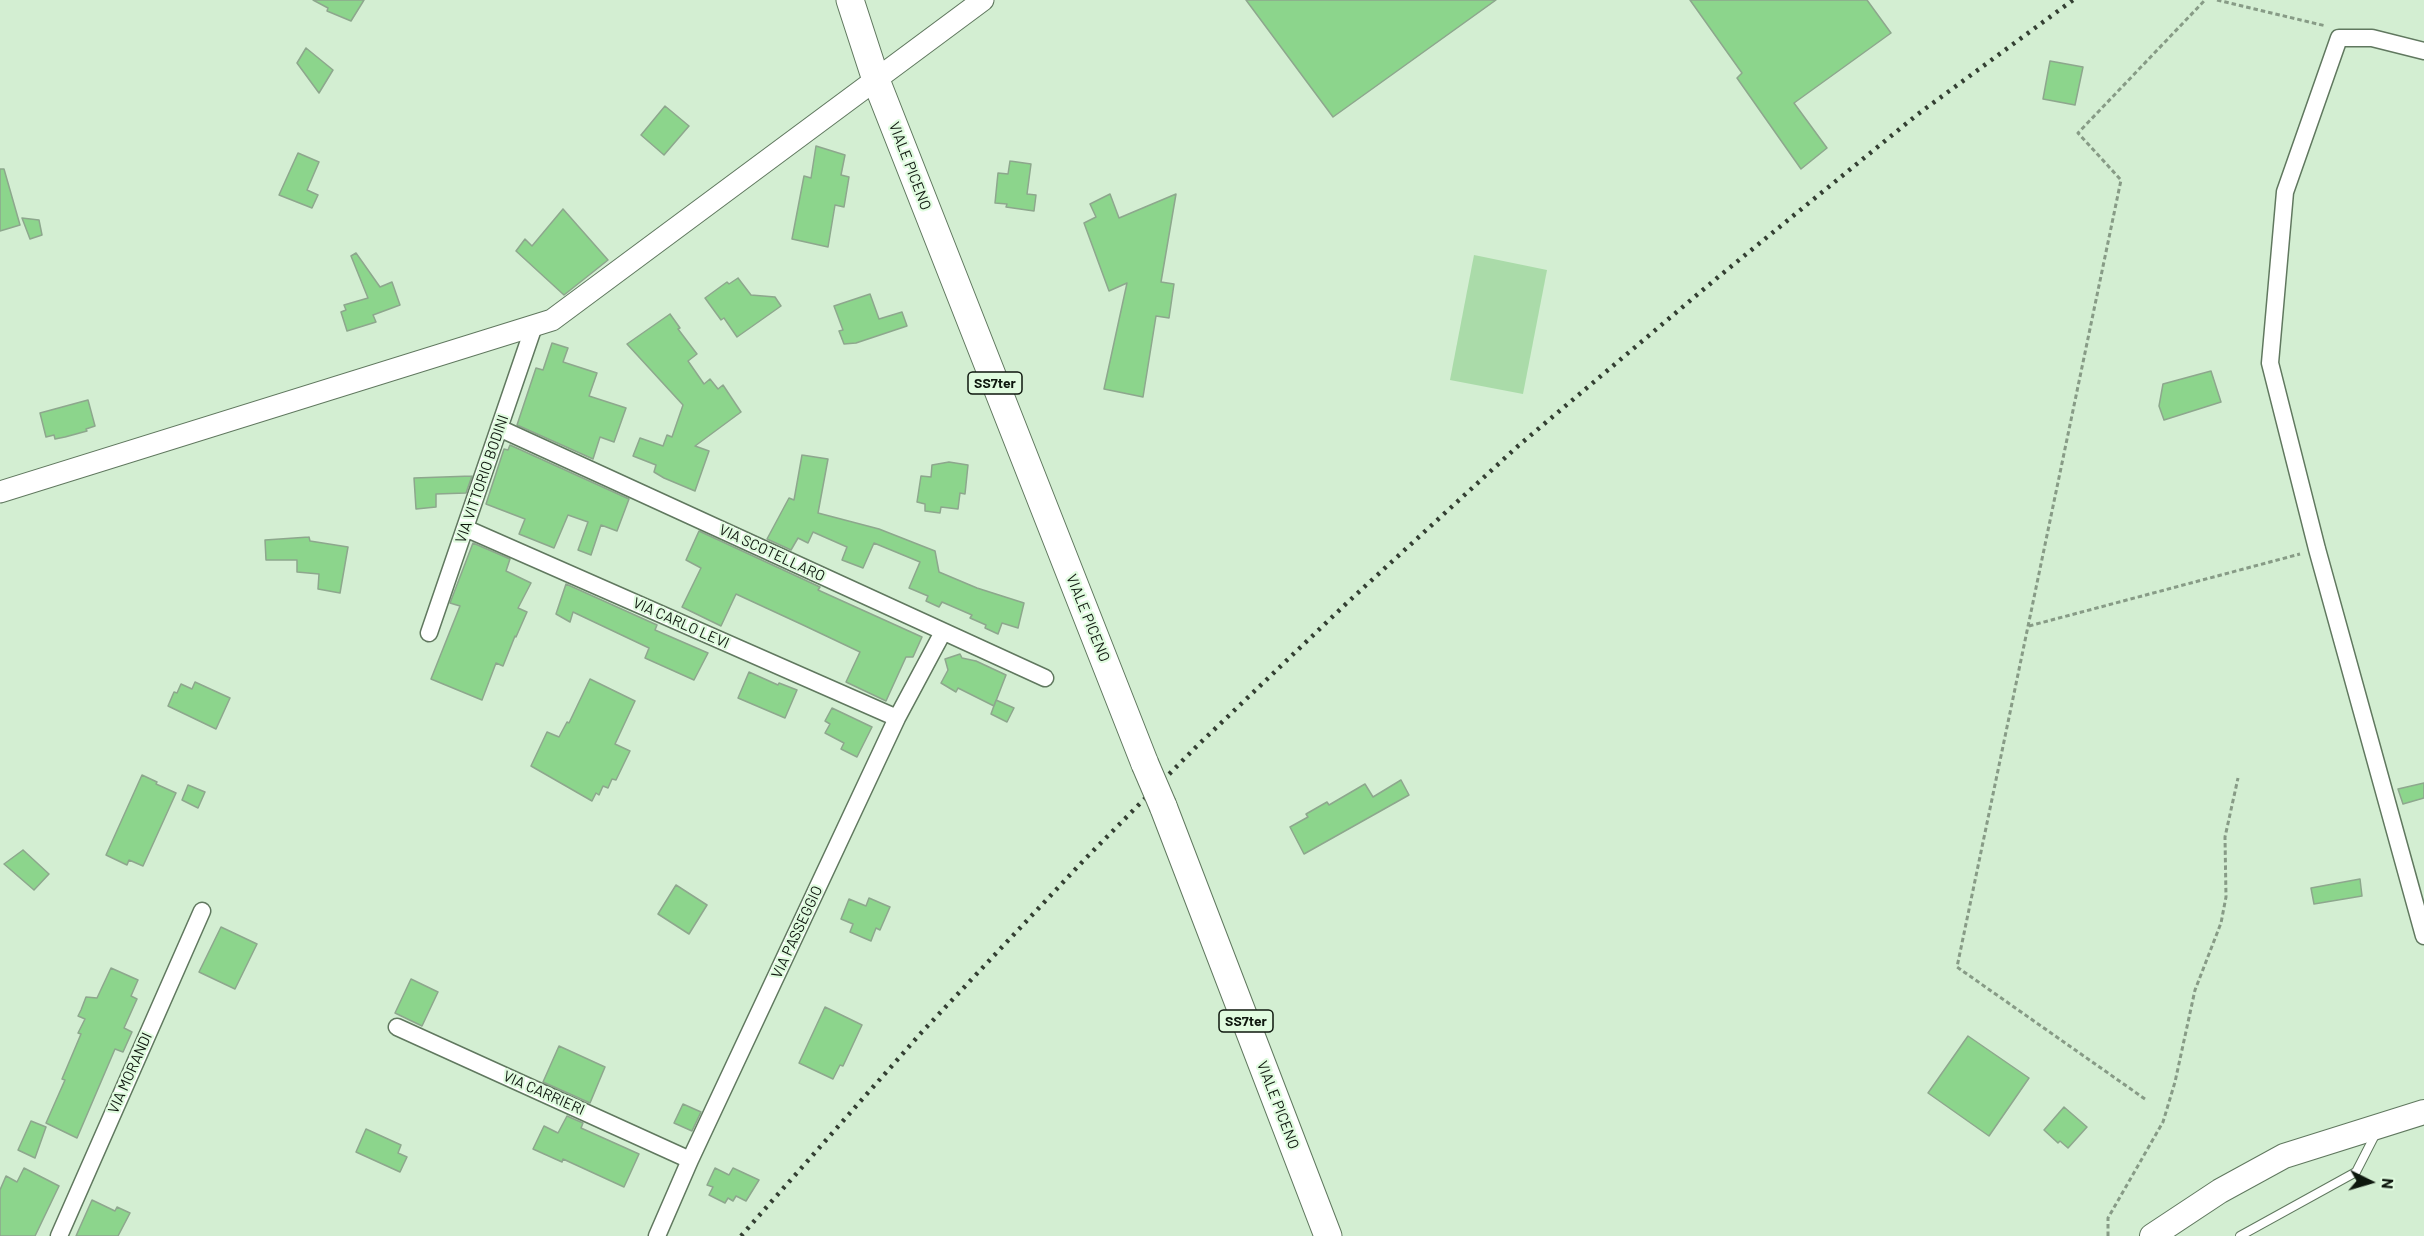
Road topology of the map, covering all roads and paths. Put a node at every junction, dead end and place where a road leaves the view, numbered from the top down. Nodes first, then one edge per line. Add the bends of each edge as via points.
1 (850, 0) edge
2 (983, 0) edge
3 (2205, 0) edge
4 (2217, 0) edge
5 (2337, 29) dead end
6 (2424, 51) edge
7 (876, 80) junction
8 (534, 326) junction
9 (500, 428) junction
10 (0, 492) edge
11 (465, 528) junction
12 (2317, 549) junction
13 (2029, 626) junction
14 (943, 632) junction
15 (429, 633) dead end
16 (1045, 678) dead end
17 (897, 718) junction
18 (2238, 778) dead end
19 (202, 911) dead end
20 (2424, 936) edge
21 (397, 1027) dead end
22 (2145, 1099) dead end
23 (2424, 1112) edge
24 (2379, 1126) junction
25 (690, 1160) junction
26 (59, 1236) edge
27 (657, 1236) edge
28 (1328, 1236) edge
29 (2108, 1236) edge
30 (2152, 1236) edge
31 (2240, 1236) edge

1 - 7 main road, VIALE PICENO / SS7ter
2 - 7 street
3 - 13 path via 2078,133 2121,180
4 - 5 path
6 - 12 street via 2372,38 2339,38 2285,192 2270,363
7 - 8 street via 552,320
7 - 28 main road, VIALE PICENO / SS7ter, bridge
8 - 9 street, VIA VITTORIO BODINI
8 - 10 street
9 - 11 street, VIA VITTORIO BODINI
9 - 14 street, VIA SCOTELLARO
11 - 15 street, VIA VITTORIO BODINI
11 - 17 street, VIA CARLO LEVI
12 - 13 path
12 - 20 street
13 - 22 path via 1957,967
14 - 16 street, VIA SCOTELLARO
14 - 17 street, VIA PASSEGGIO
17 - 25 street, VIA PASSEGGIO
18 - 29 path via 2225,837 2226,897 2221,923 2195,990 2163,1122 2108,1218
19 - 26 street, VIA MORANDI
21 - 25 street, VIA CARRIERI
23 - 24 main road
24 - 30 main road via 2284,1156 2220,1191
24 - 31 lane via 2356,1172
25 - 27 street, VIA PASSEGGIO

